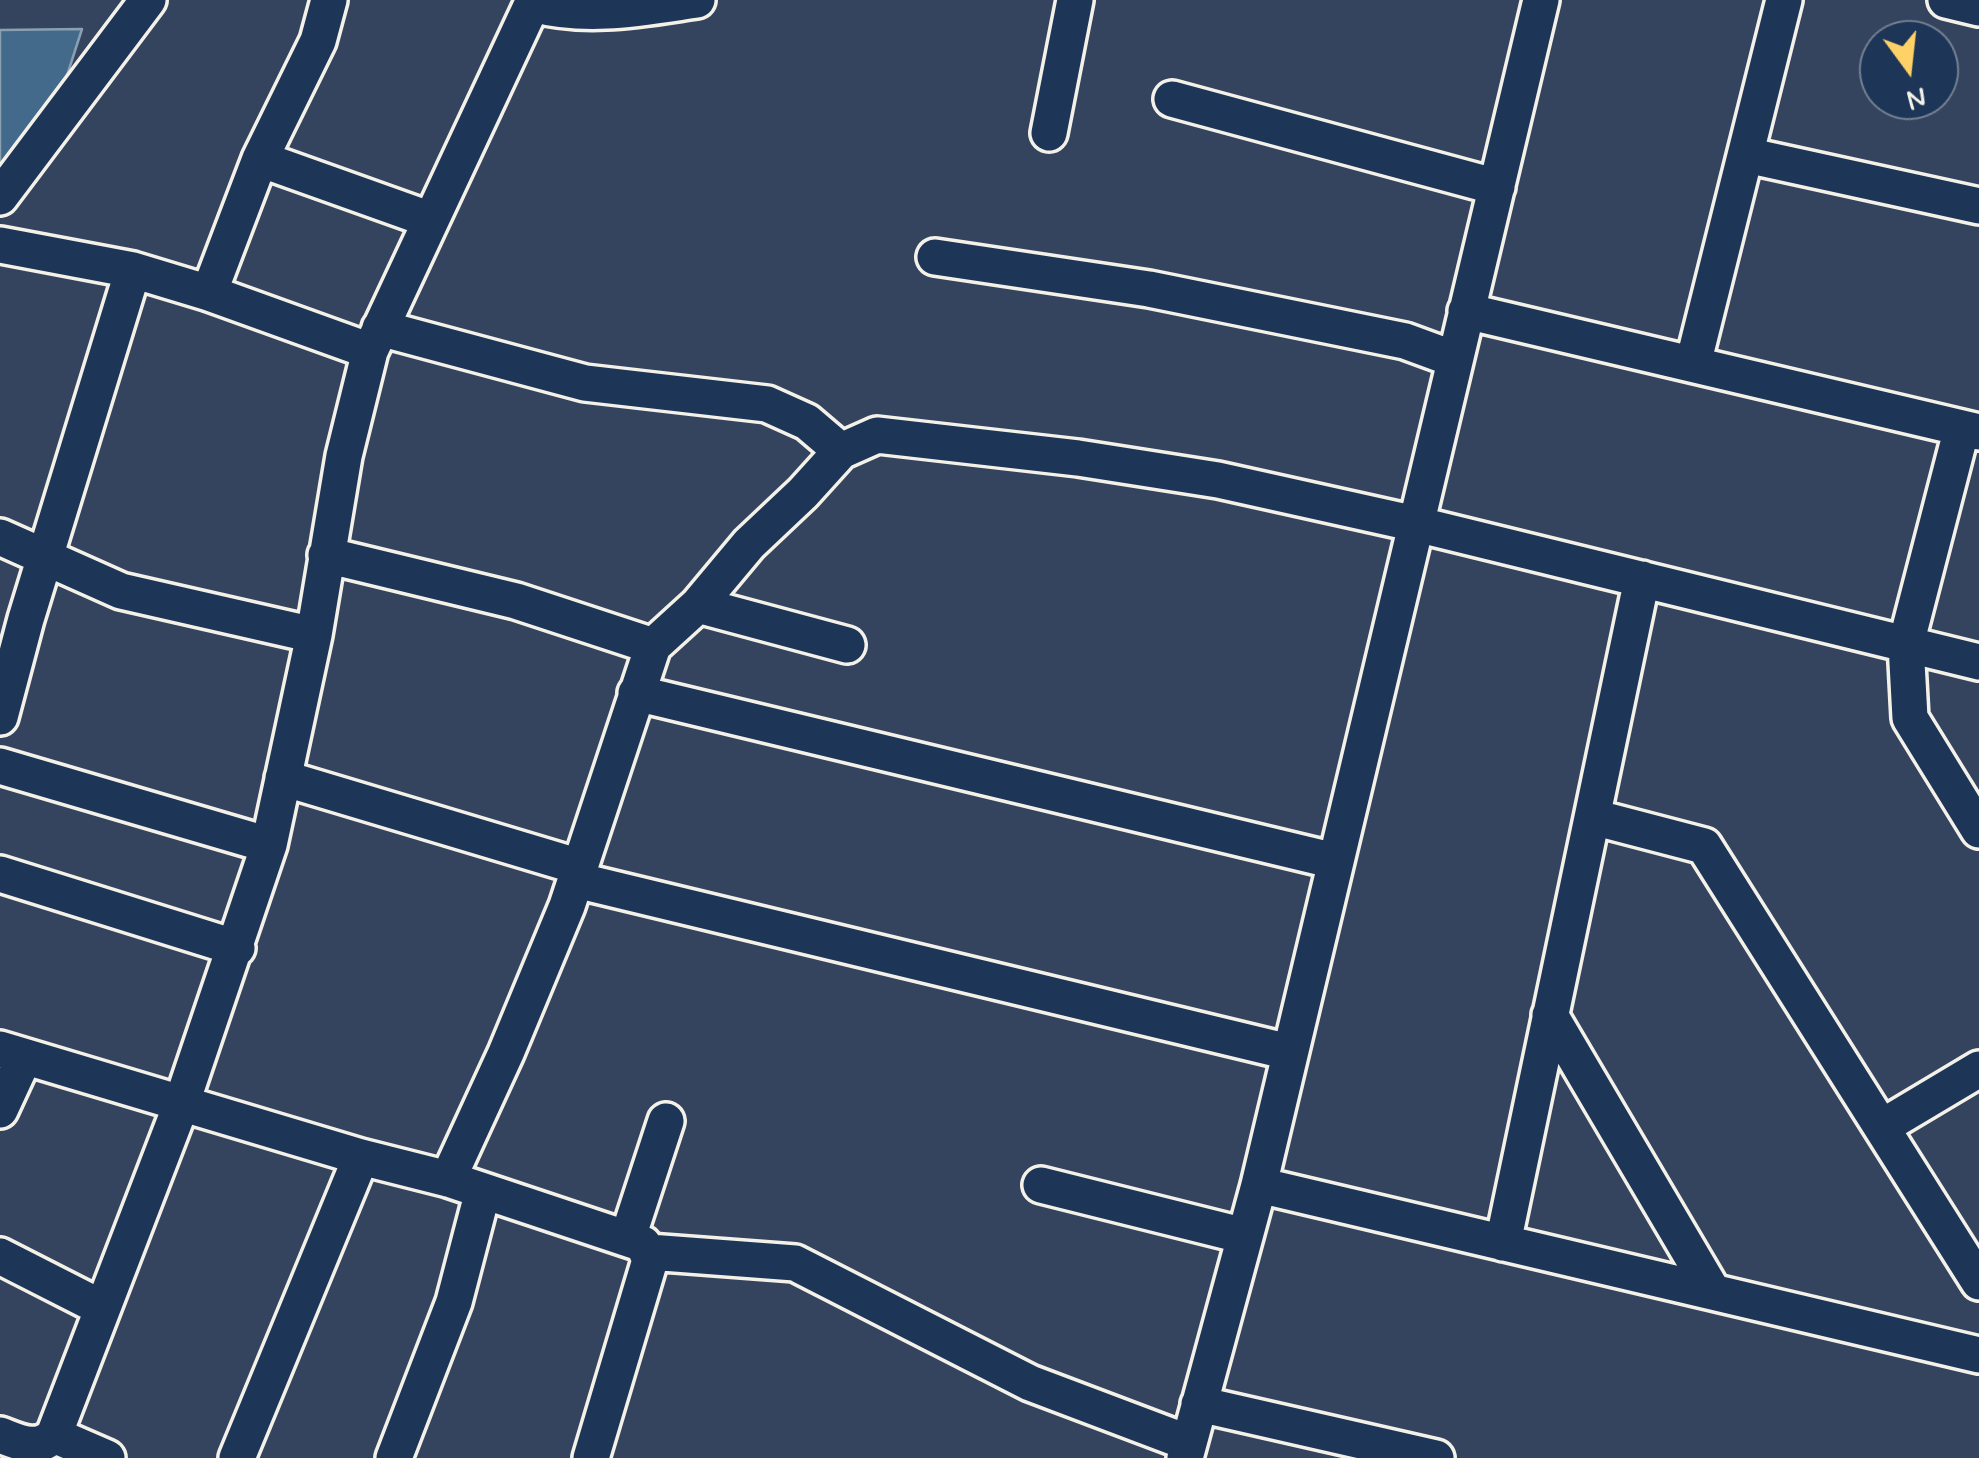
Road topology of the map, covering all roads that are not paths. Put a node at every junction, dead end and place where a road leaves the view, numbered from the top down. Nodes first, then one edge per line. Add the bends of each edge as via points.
1 (148, 0) edge
2 (329, 0) edge
3 (698, 0) edge
4 (1075, 0) edge
5 (1540, 0) edge
6 (1784, 0) edge
7 (1946, 0) edge
8 (533, 2) edge
9 (1979, 8) edge
10 (1172, 99) dead end
11 (1049, 133) dead end
12 (1746, 155) junction
13 (260, 159) junction
14 (1497, 187) junction
15 (0, 196) edge
16 (1979, 206) edge
17 (431, 220) junction
18 (0, 245) edge
19 (934, 256) dead end
20 (133, 270) junction
21 (209, 293) junction
22 (1466, 312) junction
23 (375, 340) junction
24 (1454, 359) junction
25 (1692, 364) junction
26 (1970, 430) edge
27 (841, 451) junction
28 (1416, 524) junction
29 (0, 537) edge
30 (326, 555) junction
31 (44, 558) junction
32 (1642, 579) junction
33 (698, 606) junction
34 (314, 634) junction
35 (1906, 644) junction
36 (846, 645) dead end
37 (653, 646) junction
38 (1979, 662) edge
39 (636, 693) junction
40 (0, 717) edge
41 (0, 766) edge
42 (283, 778) junction
43 (1592, 816) junction
44 (1979, 830) edge
45 (269, 844) junction
46 (1335, 861) junction
47 (0, 874) edge
48 (578, 874) junction
49 (237, 948) junction
50 (1550, 1015) junction
51 (1289, 1052) junction
52 (12, 1054) edge
53 (1979, 1069) edge
54 (182, 1105) junction
55 (0, 1110) edge
56 (666, 1121) dead end
57 (1882, 1127) junction
58 (361, 1157) junction
59 (448, 1178) junction
60 (1260, 1185) junction
61 (1041, 1186) dead end
62 (483, 1192) junction
63 (1245, 1236) junction
64 (1503, 1243) junction
65 (638, 1244) junction
66 (0, 1256) edge
67 (1979, 1282) edge
68 (1713, 1292) junction
69 (102, 1308) junction
70 (1979, 1355) edge
71 (1199, 1404) junction
72 (0, 1435) edge
73 (54, 1435) junction
74 (1187, 1450) edge
75 (107, 1458) edge
76 (237, 1458) edge
77 (394, 1458) edge
78 (591, 1458) edge
79 (1436, 1458) edge

1 - 15 street
2 - 13 street via 318,40
3 - 8 street via 620,12 559,12
4 - 11 street
5 - 14 street
6 - 12 street
7 - 9 street
8 - 17 street
10 - 14 street
12 - 16 street
12 - 25 street
13 - 17 street
13 - 21 street
14 - 22 street
17 - 23 street
18 - 20 street
19 - 24 street via 1149,289 1405,341
20 - 21 street
20 - 31 street
21 - 23 street
22 - 24 street
22 - 25 street
23 - 27 street via 585,383 767,404 807,422
23 - 30 street
24 - 28 street
25 - 26 street
26 - 35 street
27 - 28 street via 877,435 1078,458 1218,480
27 - 33 street
28 - 32 street
28 - 46 street
29 - 31 street
30 - 34 street
30 - 37 street via 516,601
31 - 34 street via 121,591
31 - 40 street
32 - 35 street
32 - 43 street
33 - 36 street
33 - 37 street
34 - 42 street
35 - 38 street
35 - 44 street via 1910,718
37 - 39 street
39 - 46 street
39 - 48 street
41 - 45 street
42 - 45 street
42 - 48 street
43 - 50 street
43 - 57 street via 1704,846
45 - 49 street
46 - 51 street
47 - 49 street
48 - 51 street
48 - 59 street
49 - 54 street
50 - 64 street
50 - 68 street
51 - 60 street
52 - 54 street
52 - 55 street
53 - 57 street
54 - 58 street
54 - 69 street
56 - 65 street
57 - 67 street
58 - 59 street
58 - 76 street
59 - 62 street
60 - 63 street
60 - 64 street
61 - 63 street
62 - 65 street
62 - 77 street via 454,1302
63 - 71 street
64 - 68 street
65 - 74 street via 795,1263 1030,1383
65 - 78 street via 650,1260
66 - 69 street
68 - 70 street
69 - 73 street
71 - 74 street
71 - 79 street
72 - 73 street via 30,1445
73 - 75 street

